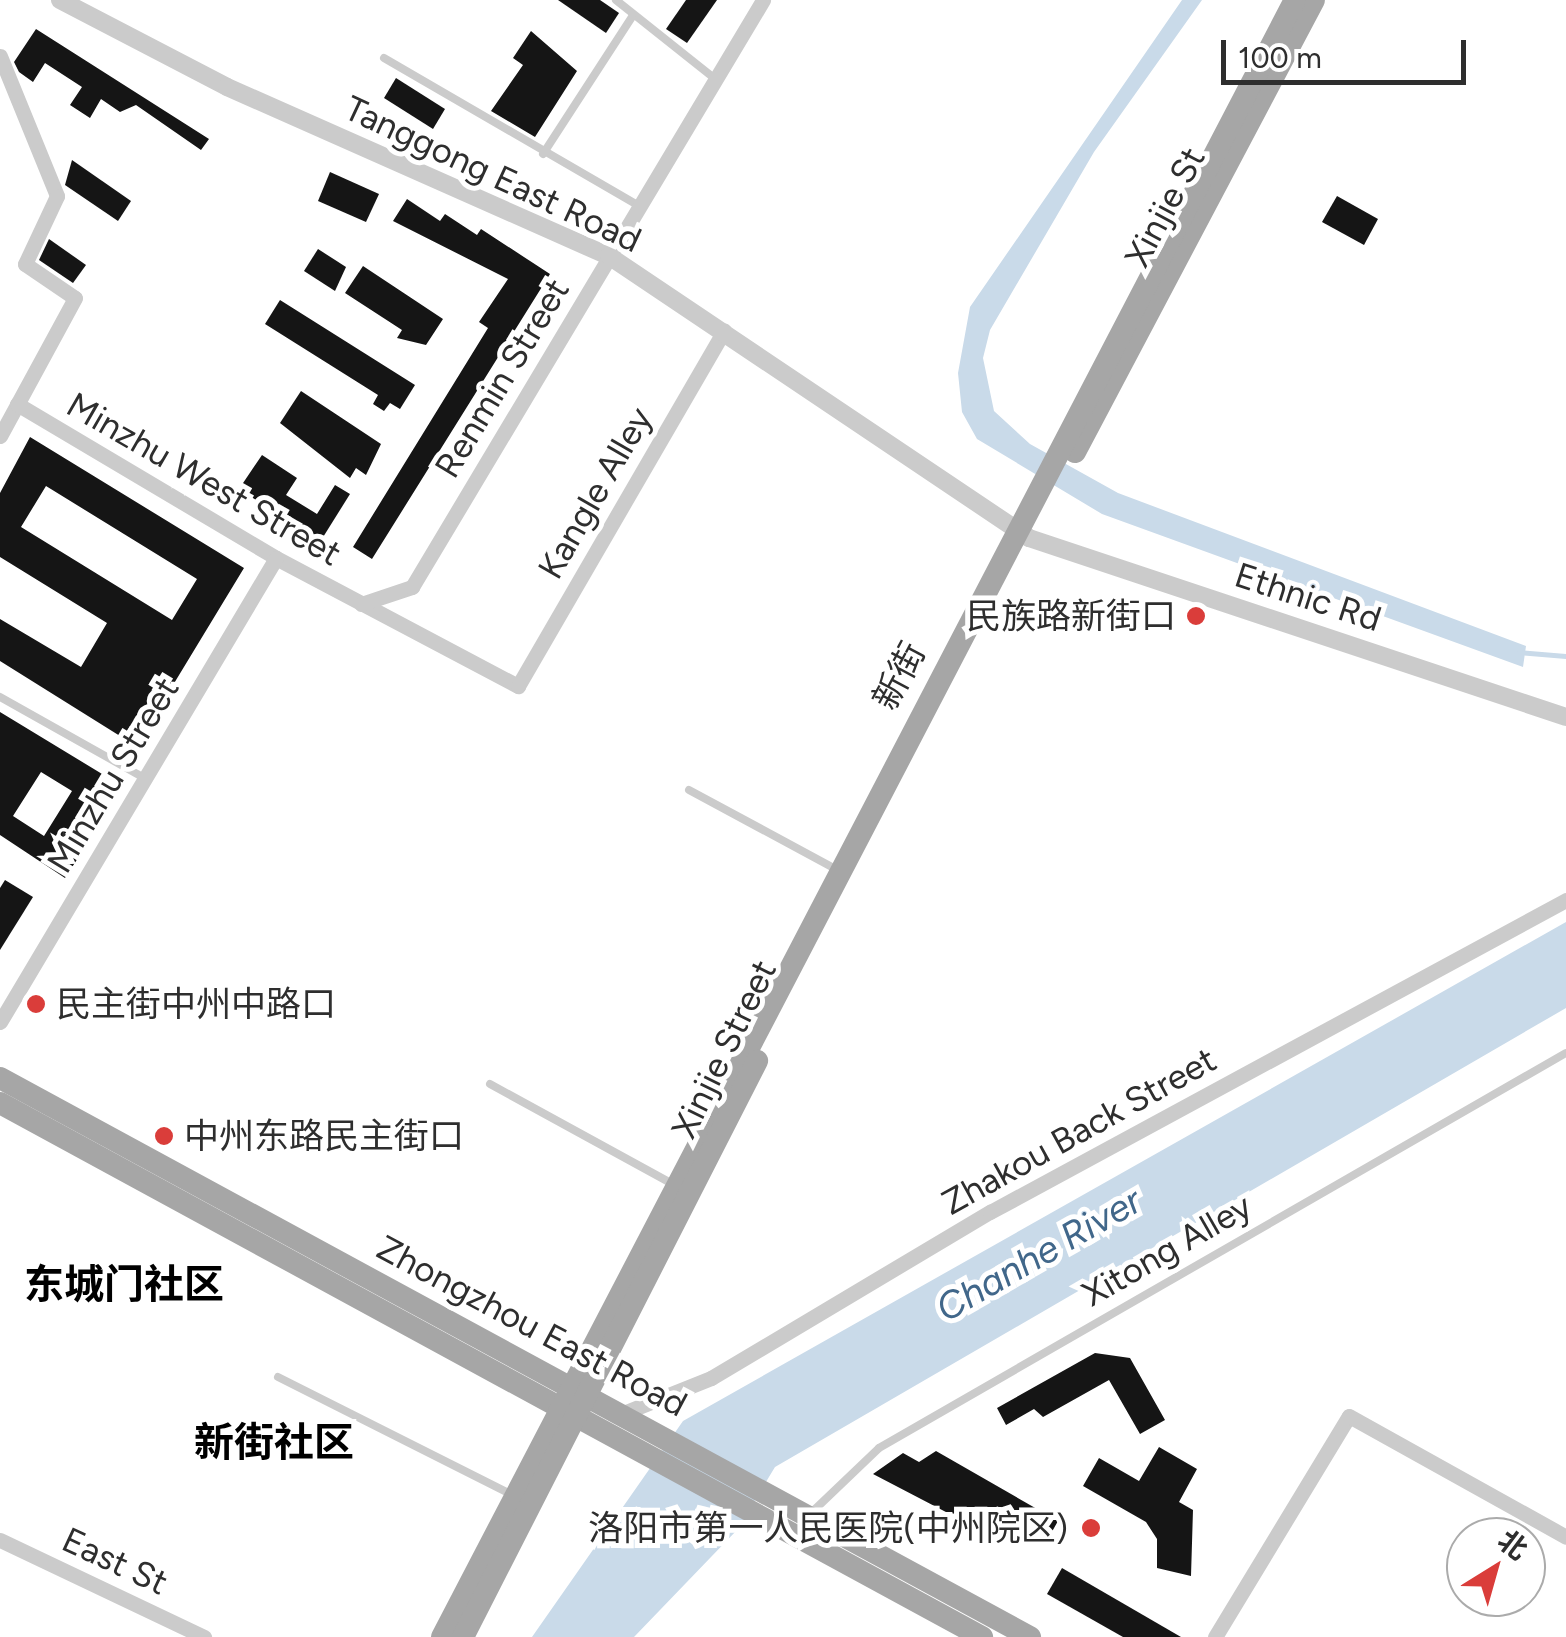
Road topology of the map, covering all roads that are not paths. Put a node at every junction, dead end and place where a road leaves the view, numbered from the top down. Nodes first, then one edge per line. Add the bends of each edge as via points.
1 (60, 0) edge
2 (616, 0) edge
3 (763, 0) edge
4 (1295, 0) edge
5 (1314, 0) edge
6 (632, 16) junction
7 (0, 56) edge
8 (384, 58) dead end
9 (715, 78) junction
10 (543, 154) junction
11 (641, 206) junction
12 (609, 256) junction
13 (724, 330) junction
14 (18, 404) junction
15 (0, 436) edge
16 (1071, 442) junction
17 (1023, 534) junction
18 (276, 558) junction
19 (361, 604) junction
20 (518, 686) joint
21 (0, 697) edge
22 (1566, 716) edge
23 (146, 779) junction
24 (688, 790) dead end
25 (836, 869) junction
26 (1566, 900) edge
27 (0, 1022) edge
28 (1566, 1053) edge
29 (0, 1078) edge
30 (490, 1084) dead end
31 (0, 1103) edge
32 (677, 1186) junction
33 (278, 1377) dead end
34 (577, 1404) junction
35 (629, 1427) junction
36 (526, 1501) junction
37 (810, 1514) junction
38 (1566, 1537) edge
39 (0, 1540) edge
40 (204, 1637) edge
41 (442, 1637) edge
42 (463, 1637) edge
43 (982, 1637) edge
44 (1030, 1637) edge
45 (1215, 1637) edge

1 - 12 street, Tanggong East Road via 227,87
2 - 6 lane
3 - 9 street, Renmin Street
4 - 16 main road
5 - 16 main road, Xinjie St
6 - 9 lane
6 - 10 lane
7 - 14 street via 57,196 25,264 75,298
8 - 10 lane
9 - 11 street, Renmin Street
10 - 11 lane
11 - 12 street, Renmin Street
12 - 13 street, Tanggong East Road
12 - 19 street, Renmin Street via 412,586
13 - 17 street, Tanggong East Road
13 - 20 street, Kangle Alley
14 - 15 street
14 - 18 street, Minzhu West Street
16 - 17 main road, Xinjie Street
17 - 22 street, Ethnic Rd
17 - 25 main road, 新街
17 - 34 main road, Xinjie Street
18 - 19 street, Minzhu West Street
18 - 23 street, Minzhu Street
19 - 20 street, Minzhu West Street
21 - 23 lane
23 - 27 street, Minzhu Street
24 - 25 lane
25 - 32 main road, 新街
26 - 35 street, Zhakou Back Street via 990,1212
28 - 37 lane, Xitong Alley via 880,1448
29 - 34 main road, Zhongzhou East Road
30 - 32 lane
31 - 34 main road, Zhongzhou East Road
32 - 34 main road, 新街
33 - 36 lane
34 - 35 main road, Zhongzhou East Road
34 - 36 main road, Xinjie Street
35 - 37 main road, Zhongzhou East Road
35 - 43 main road, Zhongzhou East Road via 788,1530
36 - 41 main road
36 - 42 main road, Xinjie Street
37 - 44 main road, Zhongzhou East Road
38 - 45 street via 1349,1416
39 - 40 street, East St

